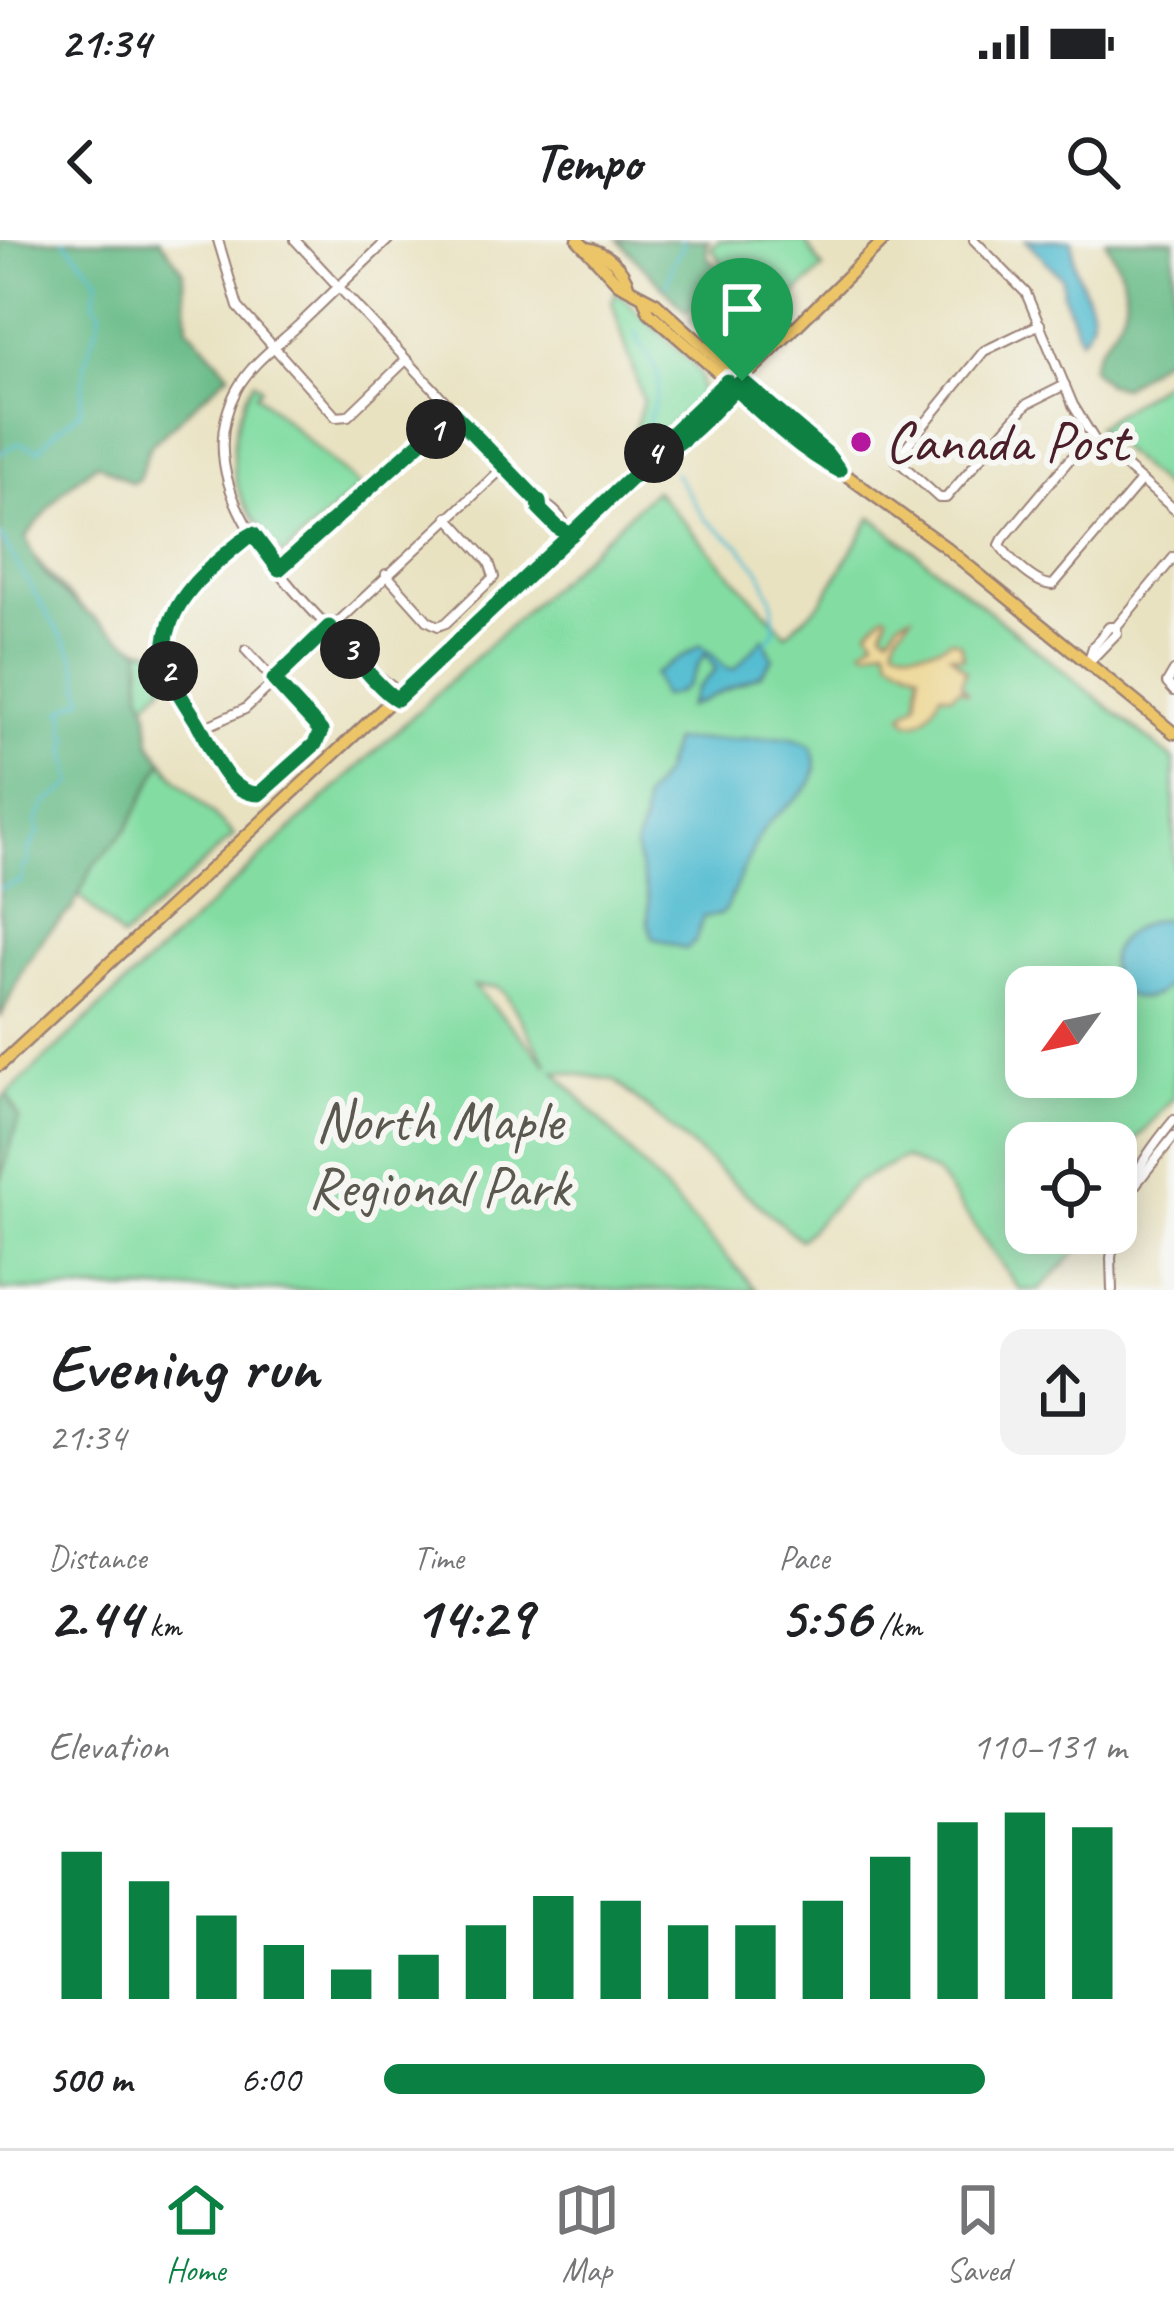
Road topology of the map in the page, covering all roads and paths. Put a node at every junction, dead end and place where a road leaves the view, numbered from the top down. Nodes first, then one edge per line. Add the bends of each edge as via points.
1 (218, 240) edge
2 (295, 240) edge
3 (388, 240) edge
4 (884, 240) edge
5 (974, 240) edge
6 (582, 244) edge
7 (337, 288) junction
8 (1040, 324) junction
9 (274, 347) junction
10 (405, 361) junction
11 (735, 381) junction
12 (1065, 385) junction
13 (453, 413) junction
14 (1094, 440) junction
15 (504, 467) junction
16 (1141, 481) junction
17 (1174, 509) edge
18 (448, 518) junction
19 (253, 534) junction
20 (571, 535) junction
21 (1174, 557) edge
22 (279, 569) junction
23 (386, 574) junction
24 (329, 627) junction
25 (246, 650) dead end
26 (1088, 662) junction
27 (1174, 671) edge
28 (274, 680) junction
29 (1174, 691) edge
30 (397, 699) junction
31 (201, 729) junction
32 (1174, 733) edge
33 (0, 1065) edge
34 (1174, 1120) edge
35 (1174, 1136) edge
36 (1137, 1168) edge
37 (1137, 1182) edge
38 (1112, 1254) edge
39 (1112, 1290) edge

1 - 9 street via 238,307
2 - 7 street
3 - 7 street
4 - 11 main road
5 - 8 street via 1021,286
6 - 11 main road
7 - 9 street
7 - 10 street
8 - 12 street
8 - 12 street via 980,354 896,459 946,499 1024,407
9 - 10 street via 340,418
9 - 19 street via 236,391 225,436 225,478
10 - 13 street
11 - 20 main road
11 - 26 main road via 816,458 944,546
12 - 14 street
13 - 15 street
13 - 22 street
14 - 16 street
14 - 16 street via 1004,538 1006,554 1053,585
15 - 18 street
15 - 20 street
16 - 17 street
18 - 23 street
18 - 23 street via 489,562 488,586 438,626
19 - 22 street
19 - 31 street via 196,581 166,637 168,674
20 - 30 main road
21 - 26 street
22 - 24 street
23 - 24 street
24 - 28 street
24 - 30 street
25 - 28 street
26 - 32 main road
27 - 29 street via 1167,683
28 - 31 street via 245,709
28 - 31 street via 321,736 267,790 253,795 231,780
30 - 33 main road
34 - 36 street
35 - 37 street
38 - 39 street

